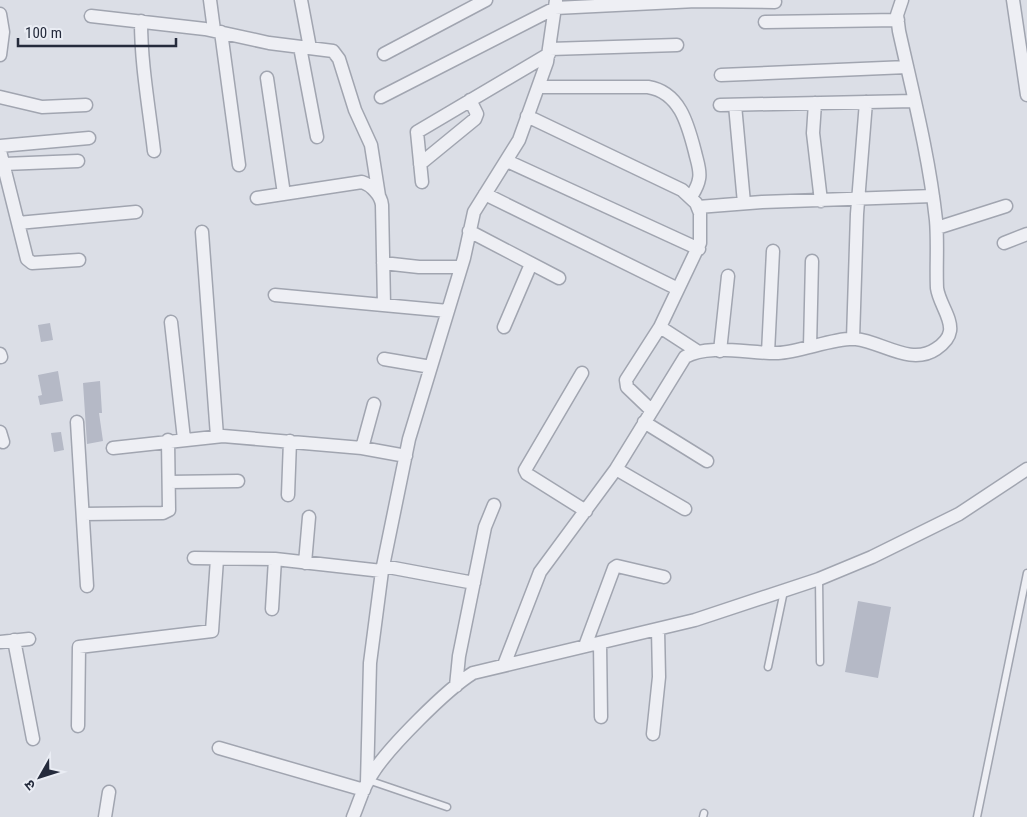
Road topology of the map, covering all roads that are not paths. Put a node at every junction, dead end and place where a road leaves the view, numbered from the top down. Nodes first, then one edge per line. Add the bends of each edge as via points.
1 (210, 0) edge
2 (301, 0) edge
3 (486, 0) edge
4 (902, 0) edge
5 (1013, 0) edge
6 (775, 2) dead end
7 (556, 4) edge
8 (0, 14) edge
9 (91, 16) dead end
10 (898, 20) junction
11 (142, 22) junction
12 (765, 22) dead end
13 (217, 31) junction
14 (677, 45) dead end
15 (305, 47) junction
16 (550, 51) junction
17 (384, 54) dead end
18 (0, 55) edge
19 (906, 67) junction
20 (721, 75) dead end
21 (267, 78) dead end
22 (538, 87) junction
23 (1027, 95) edge
24 (0, 97) edge
25 (381, 97) dead end
26 (470, 100) junction
27 (914, 101) junction
28 (866, 102) junction
29 (815, 103) junction
30 (735, 104) junction
31 (86, 105) dead end
32 (720, 105) dead end
33 (527, 116) junction
34 (317, 137) dead end
35 (90, 138) dead end
36 (0, 146) edge
37 (154, 150) dead end
38 (0, 151) edge
39 (78, 161) dead end
40 (507, 161) junction
41 (4, 164) junction
42 (420, 164) junction
43 (239, 165) dead end
44 (422, 182) dead end
45 (284, 194) junction
46 (485, 194) junction
47 (379, 196) junction
48 (932, 196) junction
49 (257, 198) dead end
50 (821, 200) junction
51 (858, 200) junction
52 (694, 202) junction
53 (744, 203) junction
54 (1006, 206) dead end
55 (136, 212) dead end
56 (18, 223) junction
57 (937, 228) junction
58 (469, 231) junction
59 (202, 232) dead end
60 (1027, 234) edge
61 (1004, 243) dead end
62 (698, 249) junction
63 (773, 251) dead end
64 (79, 260) dead end
65 (812, 261) dead end
66 (383, 263) junction
67 (531, 264) junction
68 (461, 267) junction
69 (728, 276) dead end
70 (559, 278) dead end
71 (678, 289) junction
72 (275, 295) dead end
73 (384, 305) junction
74 (448, 311) junction
75 (170, 322) dead end
76 (504, 327) dead end
77 (660, 327) junction
78 (853, 339) junction
79 (810, 347) junction
80 (697, 351) junction
81 (720, 351) junction
82 (768, 353) junction
83 (384, 359) dead end
84 (431, 367) junction
85 (582, 373) dead end
86 (374, 404) dead end
87 (651, 410) junction
88 (77, 422) dead end
89 (644, 422) junction
90 (217, 436) junction
91 (184, 439) junction
92 (168, 440) junction
93 (290, 441) junction
94 (113, 448) dead end
95 (362, 448) junction
96 (406, 456) junction
97 (707, 461) dead end
98 (616, 469) junction
99 (1027, 469) edge
100 (238, 481) dead end
101 (169, 482) junction
102 (288, 496) dead end
103 (494, 505) dead end
104 (686, 509) dead end
105 (586, 512) junction
106 (83, 514) junction
107 (309, 517) dead end
108 (194, 558) dead end
109 (217, 559) junction
110 (275, 559) junction
111 (305, 563) junction
112 (383, 569) junction
113 (1027, 573) edge
114 (664, 578) dead end
115 (819, 579) junction
116 (474, 583) junction
117 (87, 586) dead end
118 (784, 591) junction
119 (272, 609) dead end
120 (658, 629) junction
121 (29, 639) dead end
122 (14, 640) junction
123 (0, 642) edge
124 (600, 643) junction
125 (585, 646) junction
126 (820, 662) dead end
127 (504, 665) junction
128 (768, 667) dead end
129 (456, 686) junction
130 (601, 717) dead end
131 (78, 726) dead end
132 (653, 734) dead end
133 (33, 740) dead end
134 (219, 748) dead end
135 (366, 784) junction
136 (109, 792) dead end
137 (447, 807) dead end
138 (104, 817) edge
139 (353, 817) edge
140 (976, 817) edge

1 - 13 street
2 - 15 street
3 - 17 street
4 - 10 street
5 - 23 street
6 - 7 street
7 - 16 street
7 - 25 street
8 - 18 street
9 - 11 street
10 - 12 street
10 - 19 street
11 - 13 street
11 - 37 street via 141,59
13 - 15 street via 269,43
13 - 43 street
14 - 16 street
15 - 34 street
15 - 47 street via 332,51 339,58 355,110 371,145
16 - 22 street
16 - 26 street
19 - 20 street
19 - 27 street
21 - 45 street
22 - 33 street
22 - 52 street via 648,87 662,92 687,119 700,172
24 - 31 street via 42,107
26 - 42 street via 477,114 475,119
26 - 42 street via 417,132
27 - 28 street
27 - 48 street via 928,161
28 - 29 street
28 - 51 street
29 - 30 street
29 - 50 street via 813,133
30 - 32 street
30 - 53 street
33 - 40 street
33 - 52 street via 682,190
35 - 36 street
38 - 41 street
39 - 41 street
40 - 46 street
40 - 62 street
41 - 56 street
42 - 44 street
45 - 47 street via 362,182
45 - 49 street
46 - 58 street via 474,212
46 - 71 street
47 - 66 street
48 - 51 street
48 - 57 street
50 - 51 street
50 - 53 street
51 - 78 street
52 - 53 street
52 - 62 street via 700,213
54 - 57 street
55 - 56 street
56 - 64 street via 28,261
57 - 78 street via 937,288 949,322 947,338 925,354 912,354
58 - 67 street
58 - 68 street
59 - 90 street
60 - 61 street
62 - 71 street
63 - 82 street
65 - 79 street
66 - 68 street
66 - 73 street
67 - 70 street
67 - 76 street
68 - 74 street
69 - 81 street
71 - 77 street
72 - 73 street
73 - 74 street
74 - 84 street
75 - 91 street
77 - 80 street
77 - 87 street via 626,380 627,387
78 - 79 street
79 - 82 street
80 - 81 street
80 - 87 street via 685,357 677,367
81 - 82 street
83 - 84 street
84 - 96 street
85 - 105 street via 526,470 527,474
86 - 95 street
87 - 89 street
88 - 106 street
89 - 97 street
89 - 98 street
90 - 91 street
90 - 93 street
91 - 92 street
92 - 94 street
92 - 101 street
93 - 95 street
93 - 102 street
95 - 96 street
96 - 112 street
98 - 104 street
98 - 105 street
99 - 115 street via 959,514
100 - 101 street
101 - 106 street via 170,507 167,512
103 - 116 street via 485,527
105 - 127 street via 540,572
106 - 117 street
107 - 111 street
108 - 109 street
109 - 110 street
109 - 131 street via 212,631 79,646
110 - 111 street
110 - 119 street
111 - 112 street
112 - 116 street
112 - 135 street via 369,676
113 - 140 lane
114 - 125 street via 617,566 614,568
115 - 118 street
115 - 126 lane
116 - 129 street
118 - 120 street via 731,610
118 - 128 lane
120 - 124 street
120 - 132 street via 659,677
121 - 122 street
122 - 123 street
122 - 133 street
124 - 125 street
124 - 130 street
125 - 127 street
127 - 129 street via 473,673
129 - 135 street via 390,750
134 - 135 street
135 - 137 lane
135 - 139 street
136 - 138 street

